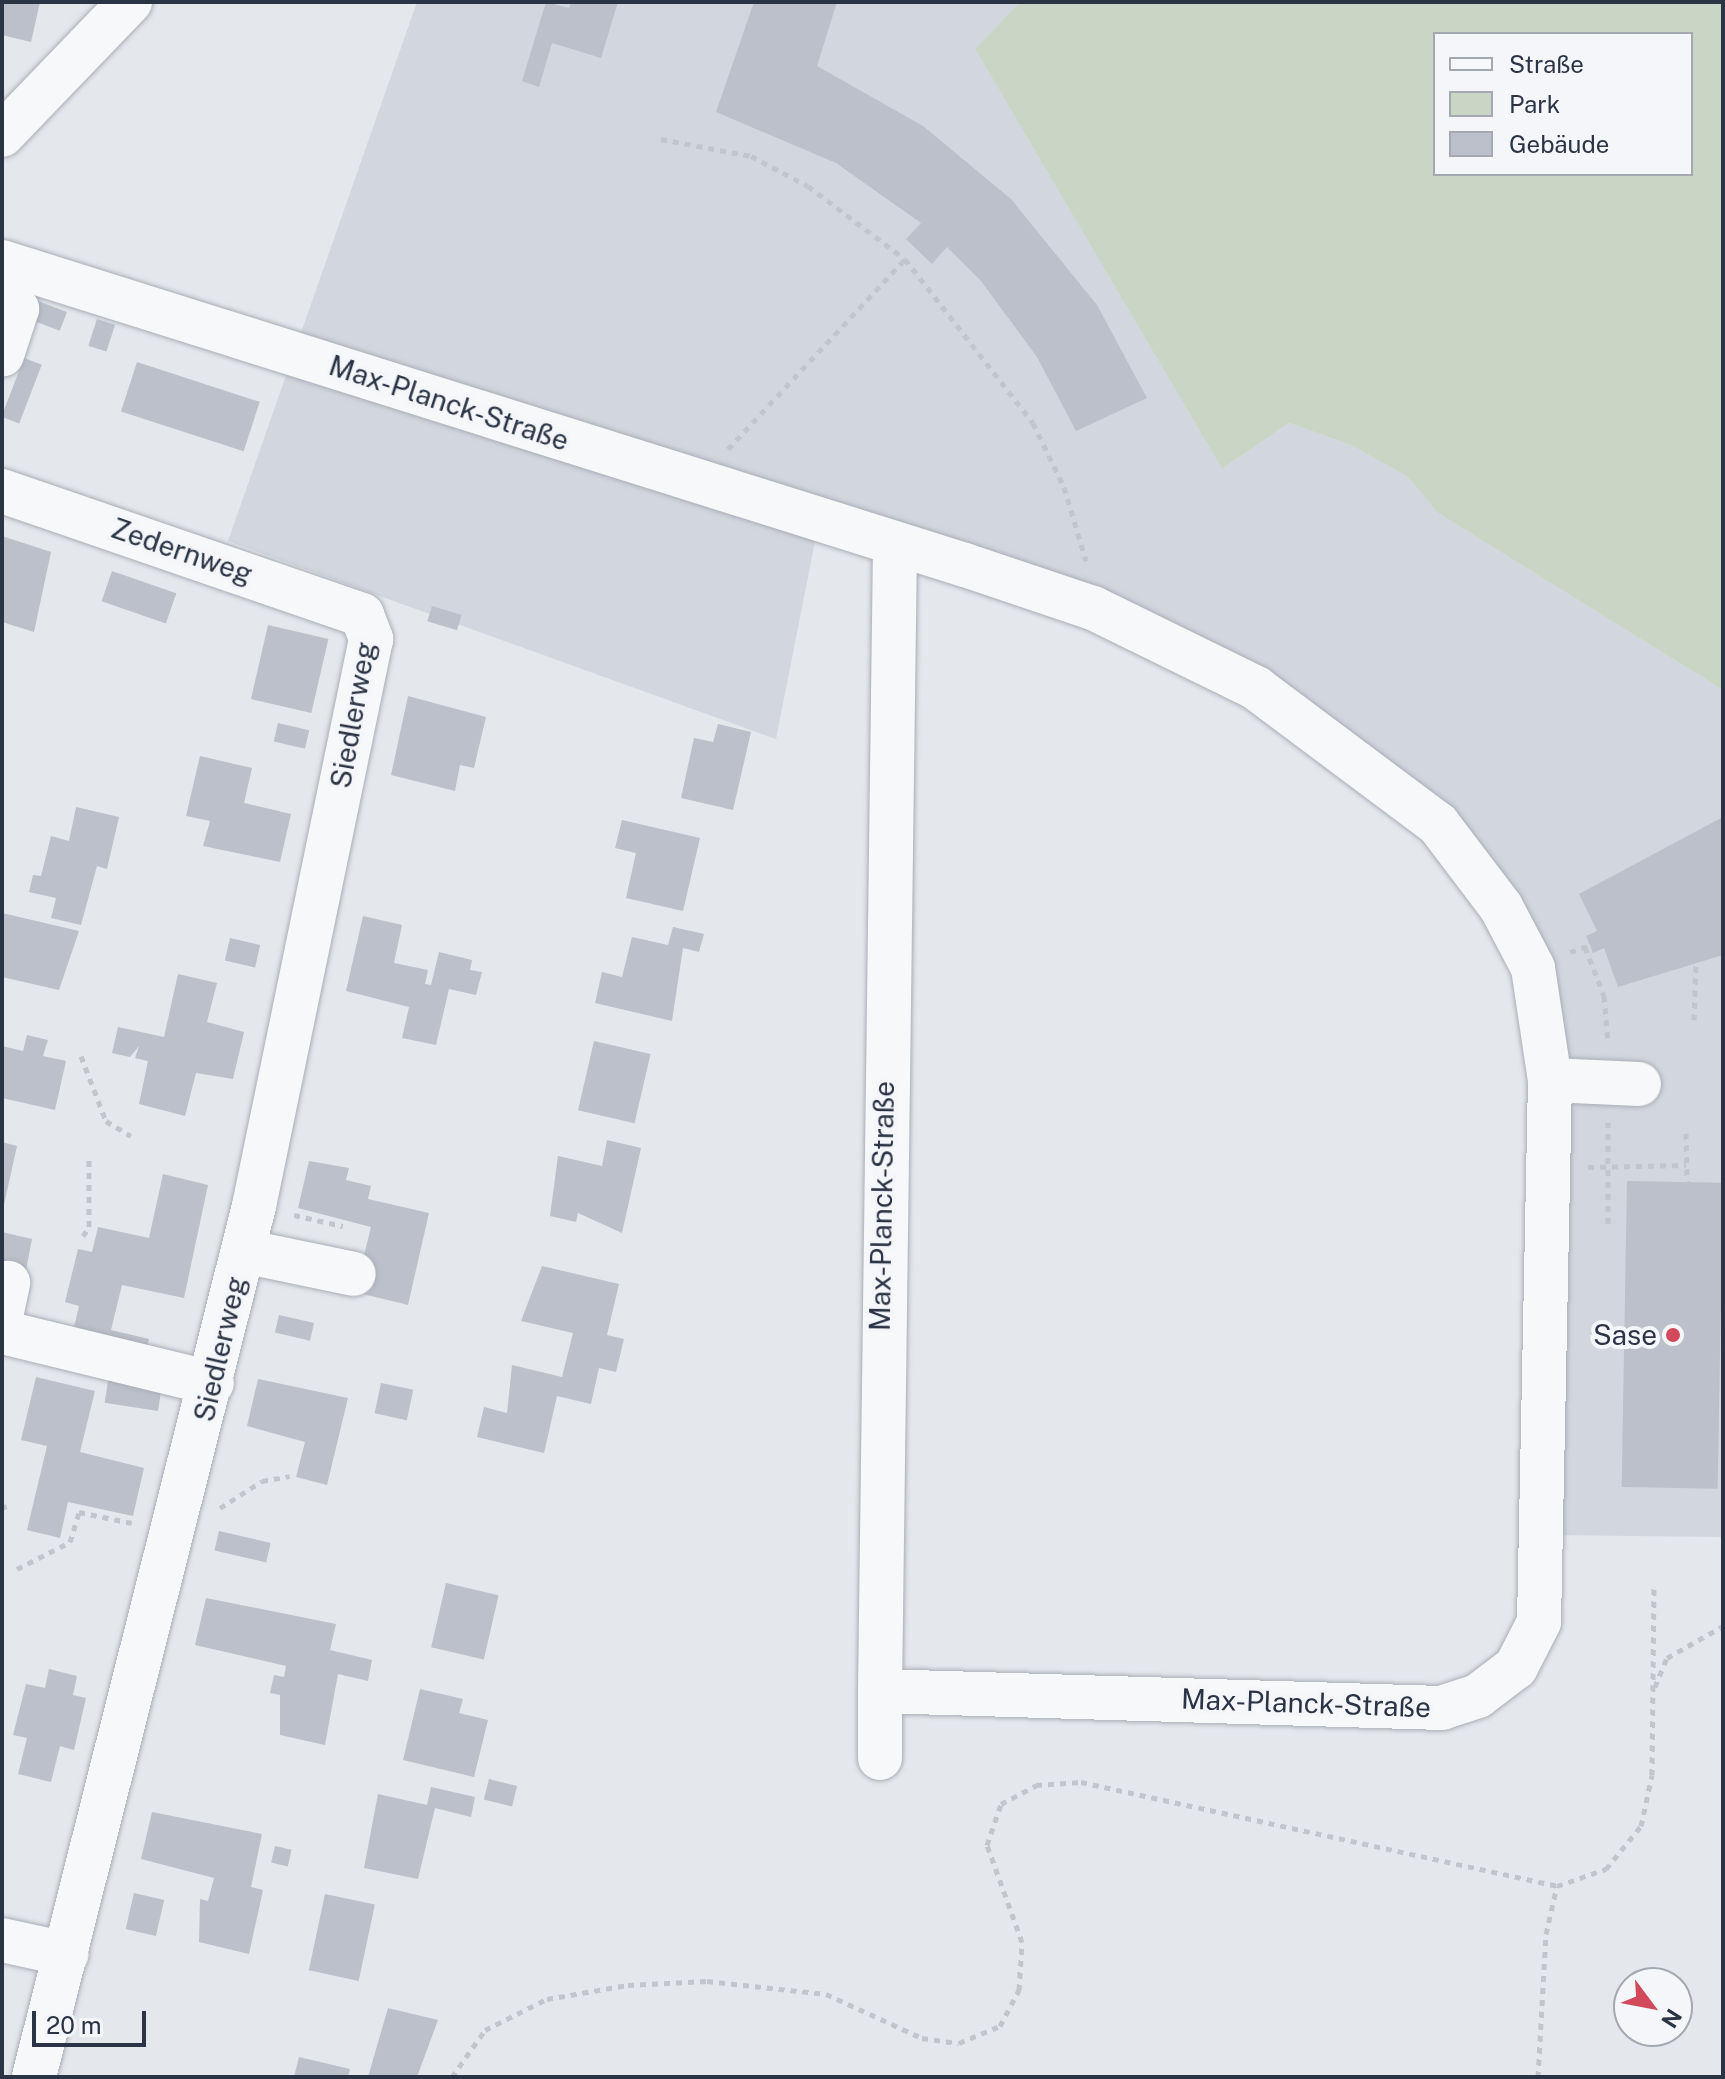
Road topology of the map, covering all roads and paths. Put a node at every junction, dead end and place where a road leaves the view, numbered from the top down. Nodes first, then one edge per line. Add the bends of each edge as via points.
1 (130, 2) edge
2 (2, 135) edge
3 (661, 139) dead end
4 (905, 259) junction
5 (2, 262) edge
6 (2, 304) edge
7 (2, 355) edge
8 (698, 482) junction
9 (2, 491) edge
10 (895, 545) junction
11 (1093, 608) junction
12 (362, 615) joint
13 (1696, 963) dead end
14 (1694, 1020) dead end
15 (81, 1056) dead end
16 (1550, 1080) junction
17 (1639, 1084) dead end
18 (1686, 1133) dead end
19 (131, 1136) dead end
20 (89, 1155) dead end
21 (1547, 1165) junction
22 (1686, 1165) junction
23 (1687, 1182) dead end
24 (254, 1206) junction
25 (347, 1227) dead end
26 (83, 1236) dead end
27 (243, 1251) junction
28 (354, 1274) dead end
29 (2, 1332) edge
30 (212, 1383) junction
31 (290, 1476) dead end
32 (194, 1523) junction
33 (17, 1569) dead end
34 (1654, 1585) dead end
35 (1723, 1626) edge
36 (880, 1691) junction
37 (1653, 1691) junction
38 (880, 1758) dead end
39 (1557, 1886) junction
40 (2, 1940) edge
41 (66, 1954) junction
42 (34, 2077) edge
43 (452, 2077) edge
44 (1538, 2077) edge

1 - 2 street
3 - 4 path via 751,156 808,186
4 - 8 path
4 - 11 path via 1033,423 1082,540
5 - 8 street, Max-Planck-Straße
6 - 7 street via 17,309
8 - 10 street, Max-Planck-Straße
9 - 12 street, Zedernweg
10 - 11 street, Max-Planck-Straße
10 - 36 street, Max-Planck-Straße
11 - 16 street, Max-Planck-Straße via 1256,688 1438,824 1501,907 1533,968
12 - 24 street, Siedlerweg via 371,639
13 - 14 path
15 - 19 path via 106,1121
16 - 17 street
16 - 21 street, Max-Planck-Straße
18 - 22 path
20 - 26 path via 89,1227
21 - 22 path
21 - 36 street, Max-Planck-Straße via 1539,1622 1516,1667 1478,1696 1442,1708
22 - 23 path
24 - 25 path
24 - 27 street, Siedlerweg
27 - 28 street
27 - 30 street, Siedlerweg
29 - 30 street
30 - 32 street, Siedlerweg
31 - 32 path via 239,1492
32 - 33 path via 79,1512 70,1542
32 - 41 street, Siedlerweg
34 - 37 path
35 - 37 path via 1667,1658
36 - 38 street
37 - 39 path via 1652,1775 1641,1826 1606,1869
39 - 43 path via 1081,1782 1036,1785 1001,1804 987,1845 1022,1942 1019,1990 1000,2026 959,2043 922,2038 826,1994 707,1981 628,1985 547,1999 485,2030
39 - 44 path via 1546,1934
40 - 41 street
41 - 42 street, Siedlerweg

